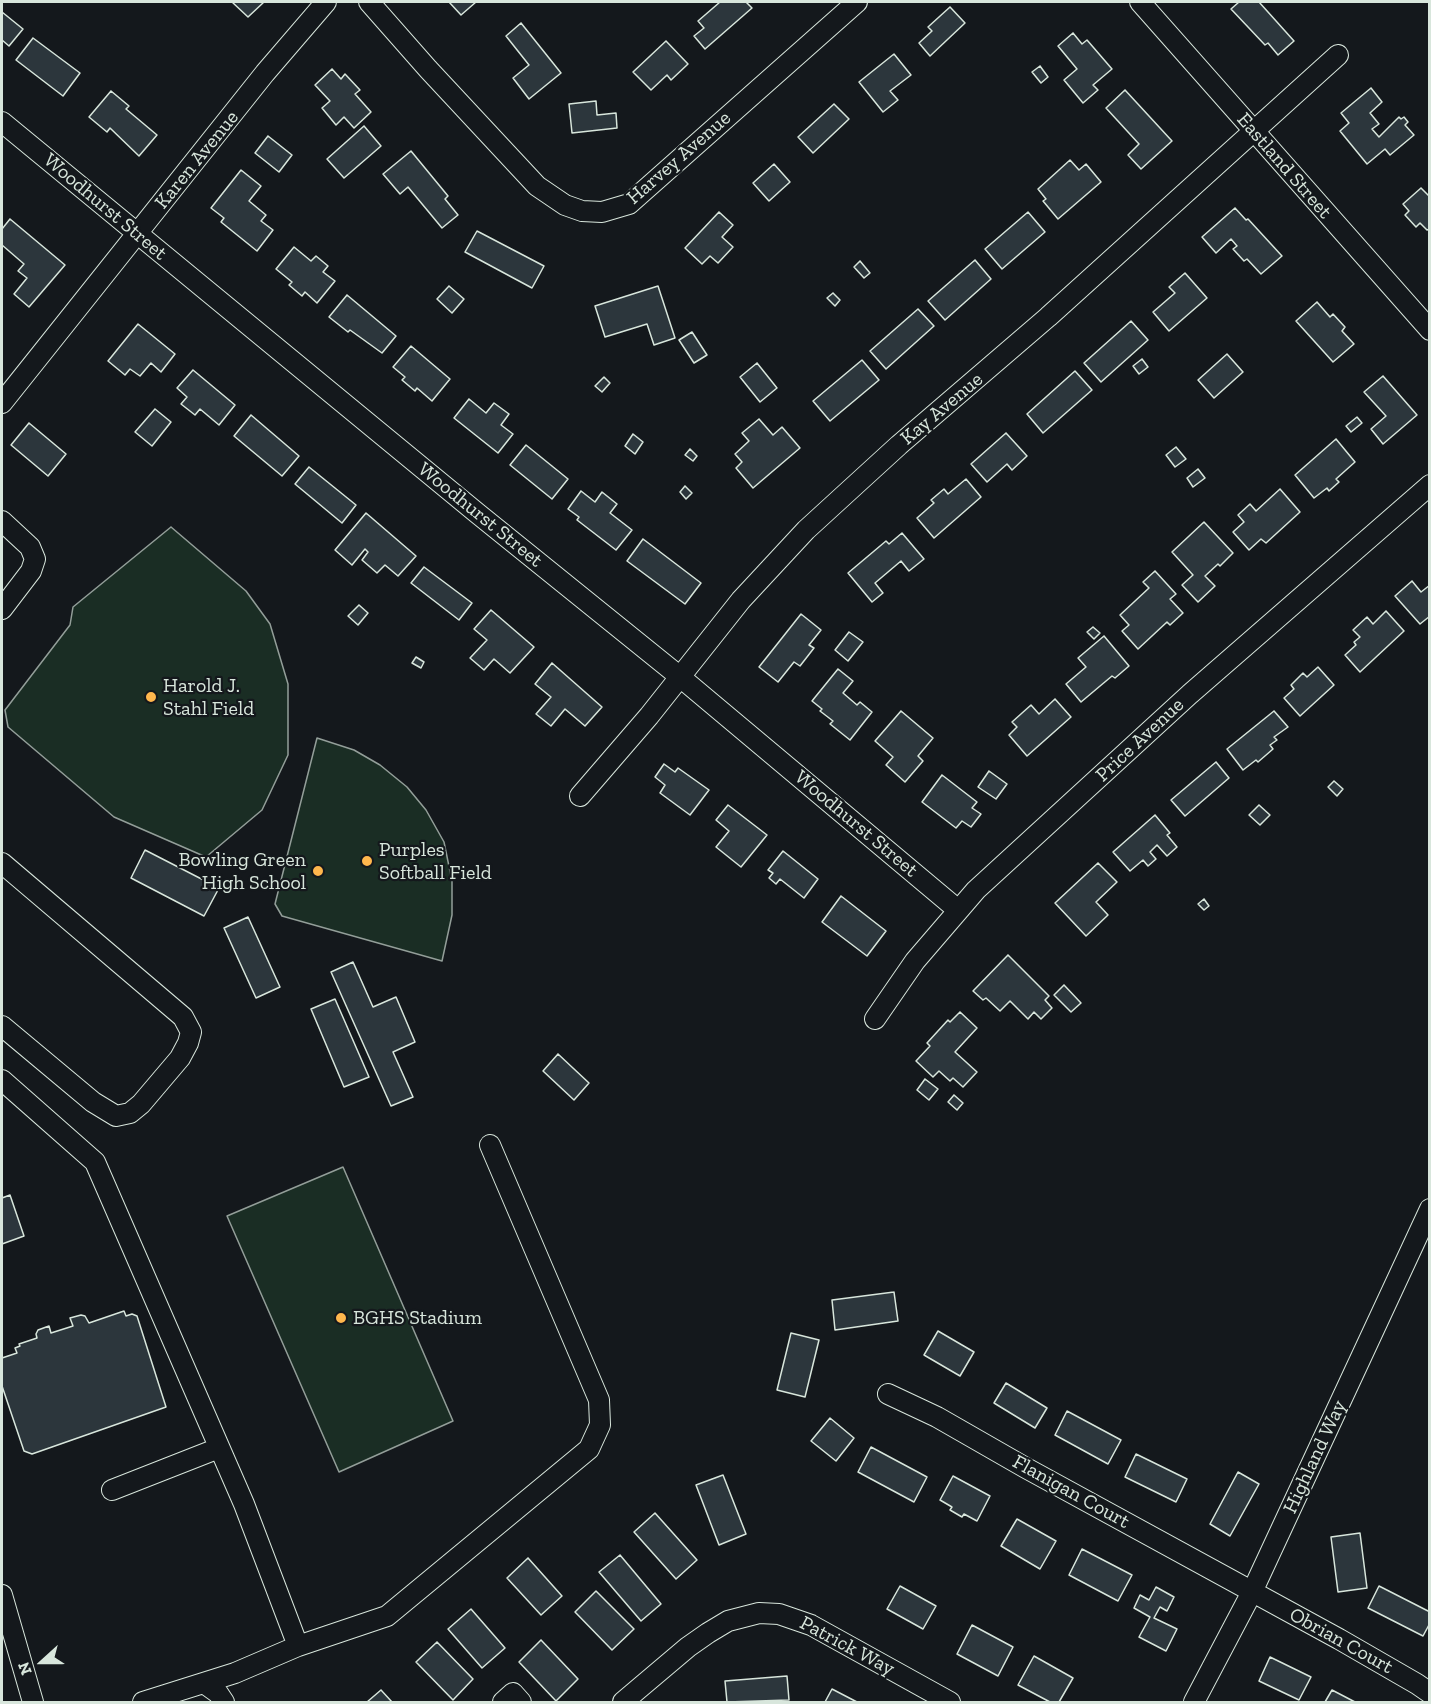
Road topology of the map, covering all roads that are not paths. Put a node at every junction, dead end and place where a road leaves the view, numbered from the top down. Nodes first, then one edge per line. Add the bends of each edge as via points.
1 (326, 2) edge
2 (369, 2) edge
3 (857, 2) edge
4 (1140, 2) edge
5 (1338, 54) dead end
6 (2, 122) edge
7 (1253, 131) junction
8 (137, 234) junction
9 (1430, 330) edge
10 (4, 394) edge
11 (1430, 484) edge
12 (2, 521) edge
13 (4, 601) edge
14 (679, 676) junction
15 (580, 796) dead end
16 (2, 863) edge
17 (958, 910) junction
18 (875, 1019) dead end
19 (2, 1026) edge
20 (2, 1080) edge
21 (490, 1145) dead end
22 (1430, 1209) edge
23 (888, 1394) dead end
24 (219, 1448) junction
25 (112, 1490) dead end
26 (1252, 1592) junction
27 (2, 1595) edge
28 (298, 1646) junction
29 (204, 1683) junction
30 (1430, 1693) edge
31 (33, 1702) edge
32 (143, 1702) edge
33 (224, 1702) edge
34 (503, 1702) edge
35 (521, 1702) edge
36 (623, 1702) edge
37 (950, 1702) edge
38 (1194, 1702) edge

1 - 8 street, Karen Avenue
2 - 3 street, Harvey Avenue via 537,186 565,205 602,212 629,204
4 - 7 street, Eastland Street
5 - 7 street, Kay Avenue
6 - 8 street, Woodhurst Street
7 - 9 street, Eastland Street
7 - 14 street, Kay Avenue via 806,530 741,600
8 - 10 street, Karen Avenue
8 - 14 street, Woodhurst Street
11 - 17 street, Price Avenue via 1190,694 1005,862
12 - 13 street via 30,547 35,559 31,570
14 - 15 street, Kay Avenue
14 - 17 street, Woodhurst Street
16 - 19 street via 183,1017 191,1032 180,1058 141,1104 130,1113 116,1116 93,1102
17 - 18 street, Price Avenue via 915,961
20 - 24 street via 95,1162
21 - 28 street via 599,1400 600,1425 589,1449 387,1616
22 - 26 street, Highland Way
23 - 26 street, Flanigan Court via 937,1417
24 - 25 street
24 - 28 street
26 - 30 street, Obrian Court
26 - 38 street, Highland Way
27 - 31 street
28 - 29 street
29 - 32 street
29 - 33 street
34 - 35 street via 513,1693
36 - 37 street, Patrick Way via 708,1633 728,1621 759,1613 779,1614 811,1625

